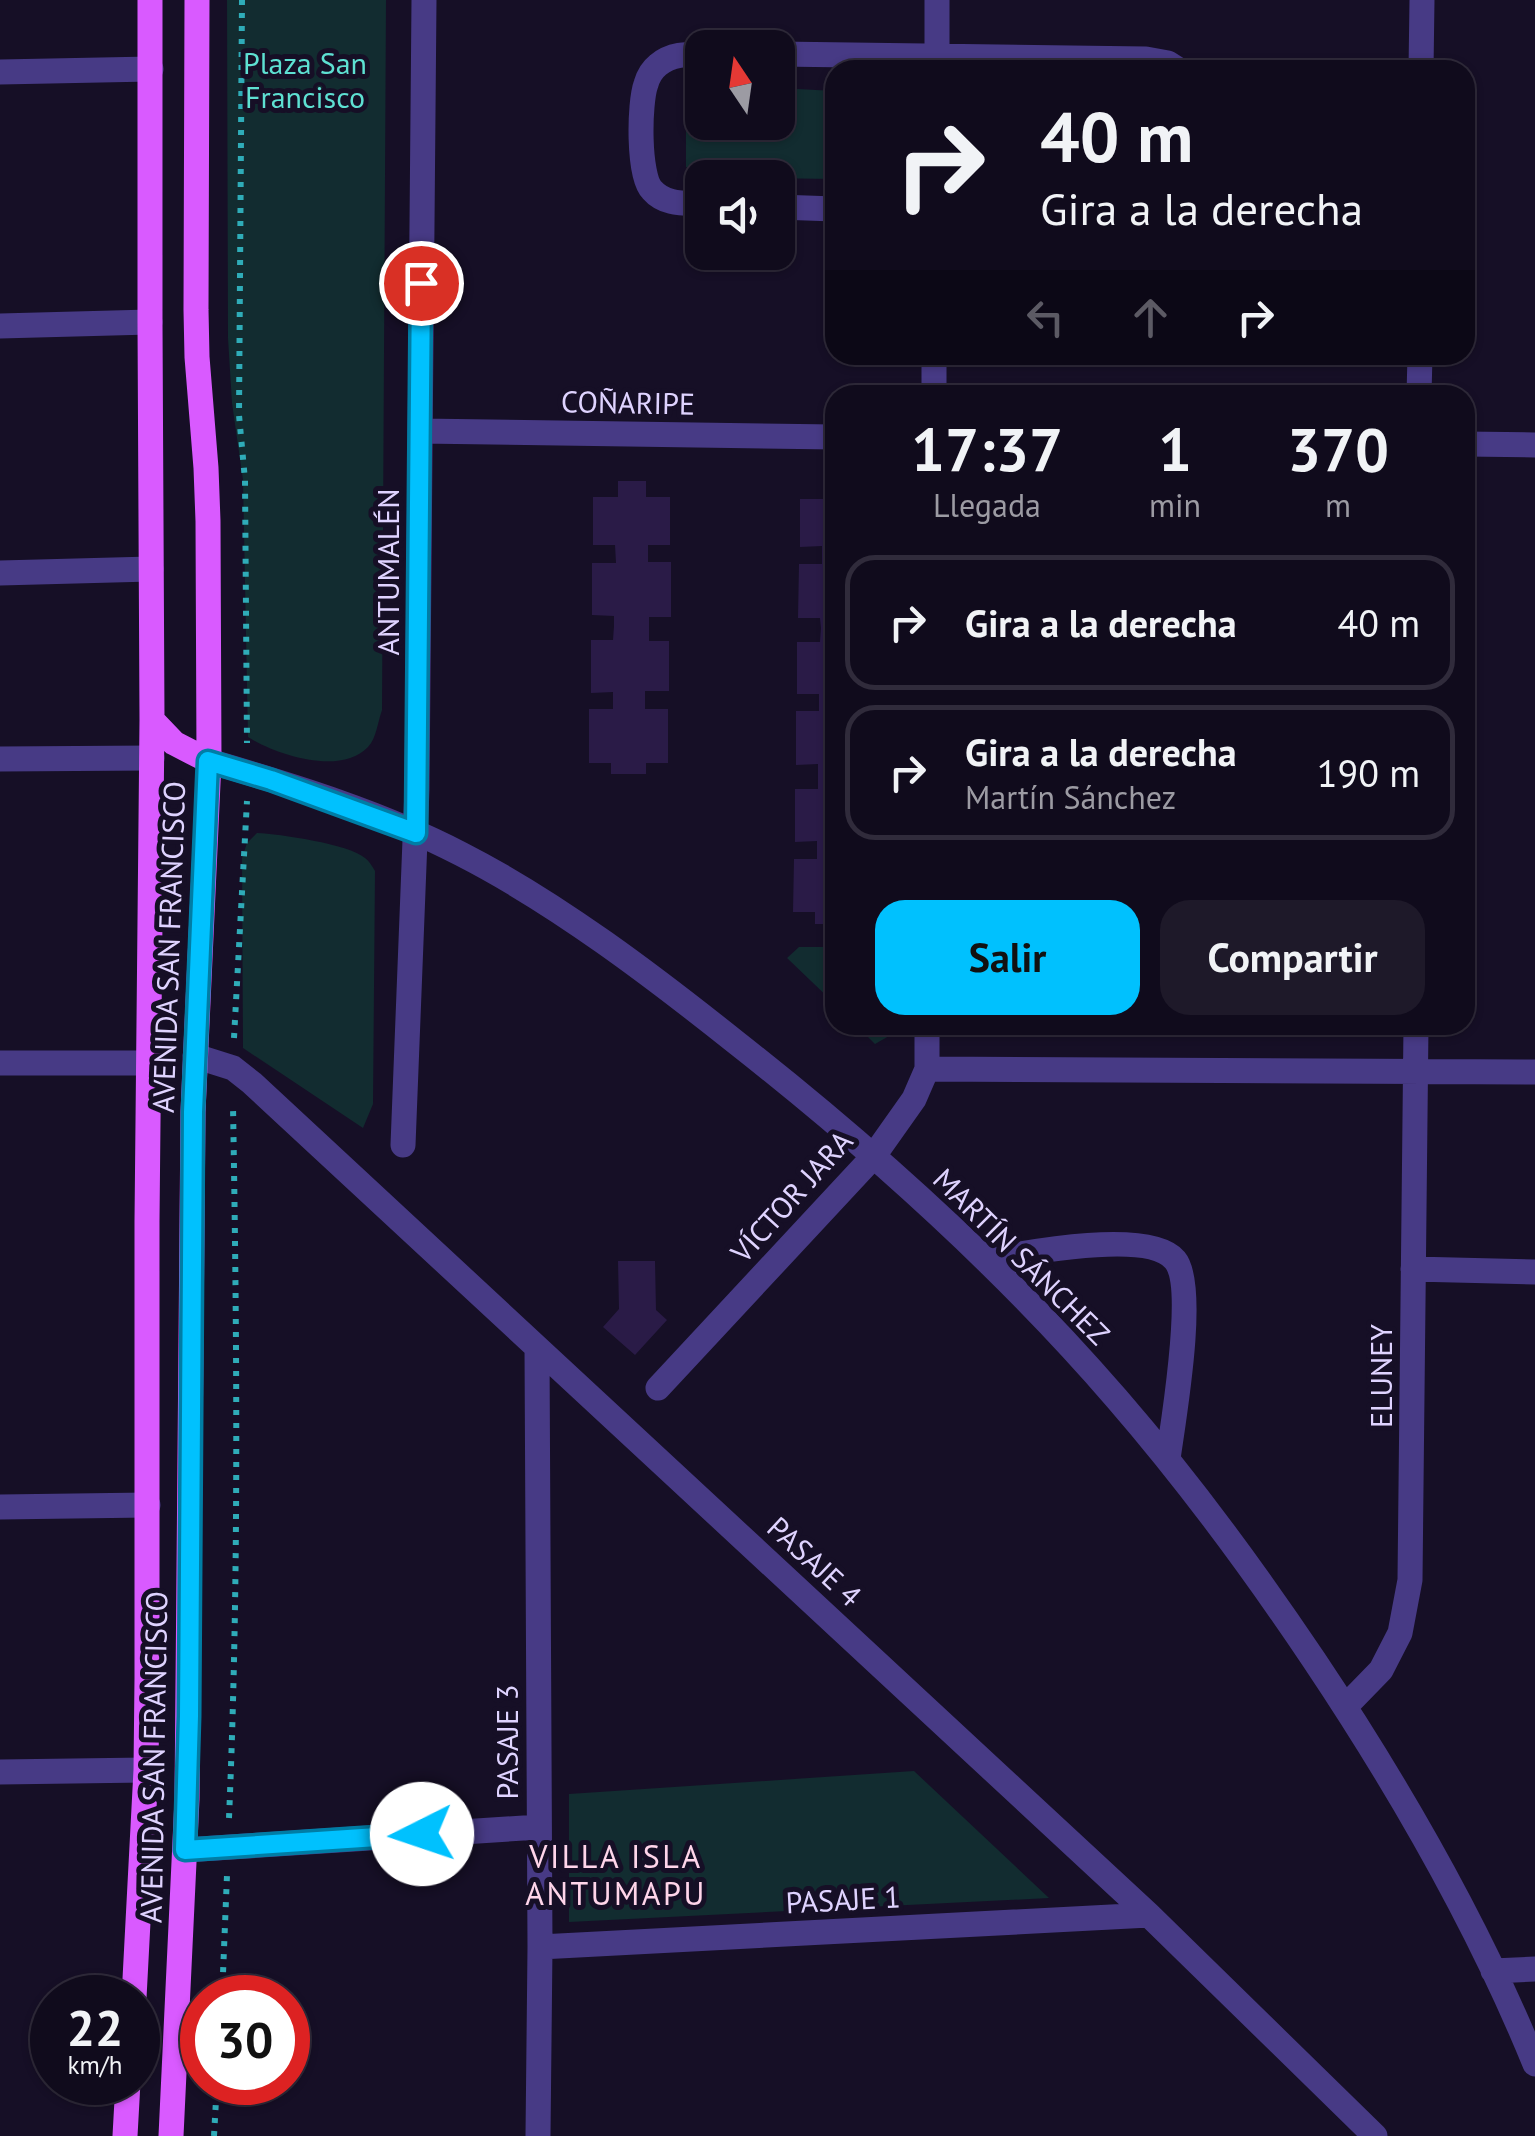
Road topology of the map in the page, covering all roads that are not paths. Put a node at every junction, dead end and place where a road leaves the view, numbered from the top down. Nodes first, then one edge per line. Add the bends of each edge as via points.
1 (150, 0) edge
2 (197, 0) edge
3 (424, 0) edge
4 (937, 0) edge
5 (1422, 0) edge
6 (685, 55) edge
7 (795, 55) edge
8 (884, 60) edge
9 (937, 60) edge
10 (1094, 60) edge
11 (1152, 60) edge
12 (1422, 60) edge
13 (151, 69) junction
14 (0, 72) edge
15 (685, 203) edge
16 (795, 207) edge
17 (825, 208) edge
18 (150, 322) junction
19 (0, 326) edge
20 (420, 432) junction
21 (825, 437) edge
22 (1475, 444) edge
23 (1535, 445) edge
24 (151, 569) junction
25 (0, 573) edge
26 (152, 720) junction
27 (152, 758) junction
28 (0, 759) edge
29 (208, 761) junction
30 (416, 833) junction
31 (927, 1035) edge
32 (1416, 1035) edge
33 (195, 1056) junction
34 (0, 1063) edge
35 (149, 1063) junction
36 (927, 1068) junction
37 (1415, 1071) junction
38 (1535, 1072) edge
39 (404, 1145) dead end
40 (874, 1157) junction
41 (986, 1260) junction
42 (1413, 1268) junction
43 (1535, 1272) edge
44 (537, 1348) junction
45 (658, 1388) dead end
46 (1168, 1459) junction
47 (148, 1506) junction
48 (0, 1508) edge
49 (1346, 1707) junction
50 (146, 1770) junction
51 (0, 1772) edge
52 (539, 1826) junction
53 (185, 1850) junction
54 (1149, 1915) junction
55 (540, 1948) junction
56 (1535, 1969) edge
57 (1493, 1971) junction
58 (135, 1975) edge
59 (1535, 2064) edge
60 (127, 2105) edge
61 (125, 2136) edge
62 (171, 2136) edge
63 (538, 2136) edge
64 (1376, 2136) edge

1 - 13 main road, AVENIDA SAN FRANCISCO
2 - 29 main road, AVENIDA SAN FRANCISCO via 196,310 208,503
3 - 20 street, ANTUMALÉN
4 - 9 street
5 - 12 street
6 - 15 street via 652,72 643,95 641,162 653,192
7 - 8 street
10 - 11 street
13 - 14 street
13 - 18 main road, AVENIDA SAN FRANCISCO
16 - 17 street
18 - 19 street
18 - 24 main road, AVENIDA SAN FRANCISCO
20 - 21 street, COÑARIPE
20 - 30 street, ANTUMALÉN
22 - 23 street
24 - 25 street
24 - 26 main road, AVENIDA SAN FRANCISCO
26 - 27 main road, AVENIDA SAN FRANCISCO
26 - 29 main road via 174,743
27 - 28 street
27 - 35 main road, AVENIDA SAN FRANCISCO
29 - 30 street, MARTÍN SÁNCHEZ
29 - 33 main road, AVENIDA SAN FRANCISCO
30 - 39 street, ANTUMALÉN
30 - 40 street, MARTÍN SÁNCHEZ via 492,870 645,973
31 - 36 street, VÍCTOR JARA
32 - 37 street, ELUNEY
33 - 44 street, PASAJE 4 via 233,1068 252,1083
33 - 53 main road, AVENIDA SAN FRANCISCO
34 - 35 street
35 - 47 main road, AVENIDA SAN FRANCISCO
36 - 37 street
36 - 40 street, VÍCTOR JARA
37 - 38 street
37 - 42 street, ELUNEY
40 - 41 street, MARTÍN SÁNCHEZ
40 - 45 street, VÍCTOR JARA
41 - 46 street, MARTÍN SÁNCHEZ
41 - 46 street via 1106,1246 1152,1246 1174,1258 1182,1274 1182,1342
42 - 43 street
42 - 49 street, ELUNEY via 1410,1580 1400,1633 1381,1670
44 - 52 street, PASAJE 3
44 - 54 street, PASAJE 4
46 - 49 street, MARTÍN SÁNCHEZ
47 - 48 street
47 - 50 main road, AVENIDA SAN FRANCISCO
49 - 57 street, MARTÍN SÁNCHEZ
50 - 51 street
50 - 58 main road, AVENIDA SAN FRANCISCO
52 - 53 street
52 - 55 street, PASAJE 3
53 - 62 main road, AVENIDA SAN FRANCISCO
54 - 55 street, PASAJE 1
54 - 64 street, PASAJE 4
55 - 63 street, PASAJE 3
56 - 57 street
57 - 59 street, MARTÍN SÁNCHEZ
60 - 61 main road

